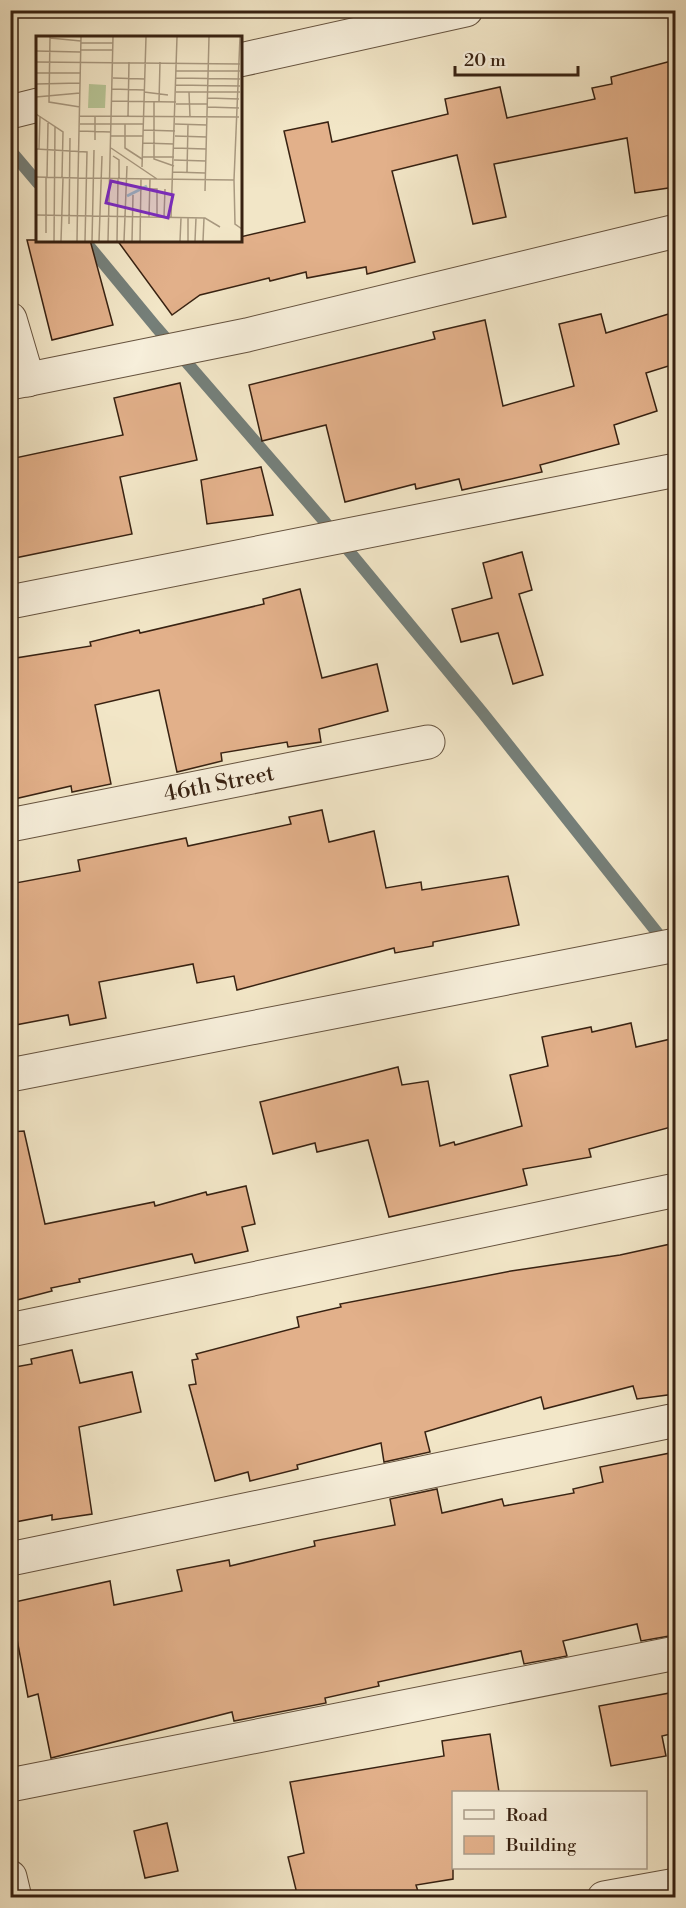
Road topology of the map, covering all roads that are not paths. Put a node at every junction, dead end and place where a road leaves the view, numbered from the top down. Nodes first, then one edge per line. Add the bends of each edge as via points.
1 (466, 10) edge
2 (242, 60) edge
3 (36, 106) edge
4 (10, 112) edge
5 (675, 231) edge
6 (10, 319) edge
7 (19, 382) edge
8 (675, 470) edge
9 (10, 602) edge
10 (428, 742) dead end
11 (10, 825) edge
12 (675, 945) edge
13 (10, 1075) edge
14 (675, 1190) edge
15 (10, 1330) edge
16 (675, 1420) edge
17 (10, 1559) edge
18 (675, 1653) edge
19 (10, 1785) edge
20 (10, 1877) edge
21 (675, 1885) edge
22 (15, 1898) edge
23 (604, 1898) edge

1 - 2 street
3 - 4 street
5 - 7 street via 247,335
6 - 7 street
8 - 9 street
10 - 11 street, 46th Street
12 - 13 street
14 - 15 street
16 - 17 street
18 - 19 street
20 - 22 street
21 - 23 street

